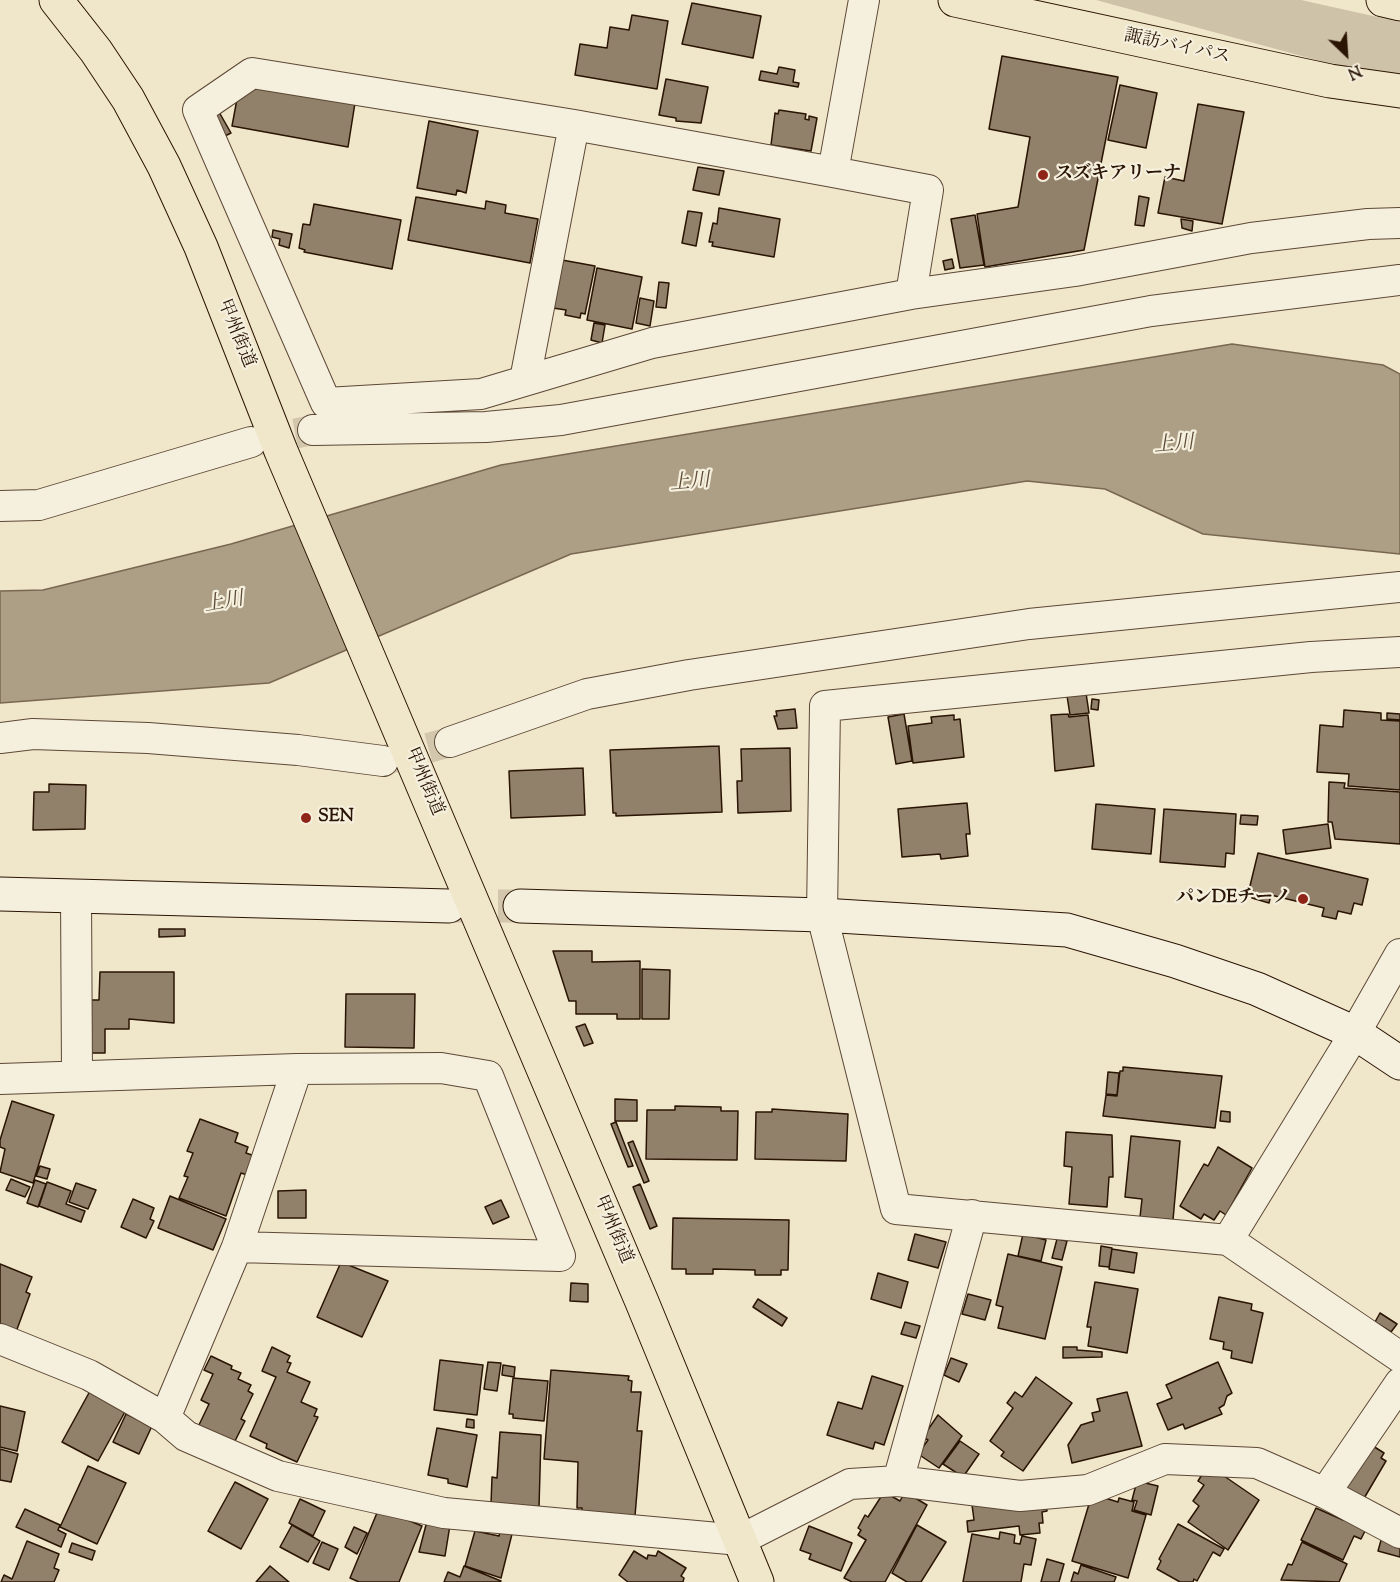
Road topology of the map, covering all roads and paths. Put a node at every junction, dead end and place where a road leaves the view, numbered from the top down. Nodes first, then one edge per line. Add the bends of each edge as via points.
1 (56, 0) edge
2 (864, 0) edge
3 (955, 0) edge
4 (1383, 0) edge
5 (1400, 4) edge
6 (1400, 91) edge
7 (574, 125) junction
8 (833, 172) junction
9 (1400, 222) edge
10 (1400, 280) edge
11 (911, 294) junction
12 (525, 380) junction
13 (313, 430) tunnel mouth
14 (266, 447) junction
15 (0, 506) edge
16 (1400, 587) edge
17 (1400, 652) edge
18 (0, 738) edge
19 (450, 742) tunnel mouth
20 (383, 761) tunnel mouth
21 (0, 894) edge
22 (76, 895) junction
23 (450, 906) tunnel mouth
24 (520, 906) tunnel mouth
25 (822, 915) junction
26 (1400, 954) edge
27 (1355, 1033) junction
28 (1400, 1063) edge
29 (297, 1069) junction
30 (77, 1075) junction
31 (0, 1079) edge
32 (972, 1215) junction
33 (1228, 1240) junction
34 (237, 1247) junction
35 (0, 1339) edge
36 (1400, 1358) edge
37 (1400, 1383) edge
38 (165, 1418) junction
39 (898, 1481) junction
40 (1325, 1493) junction
41 (1400, 1533) edge
42 (740, 1540) junction
43 (757, 1582) edge

1 - 14 highway, 甲州街道 via 128,99 164,166 201,247
2 - 8 street
3 - 6 highway, 諏訪バイパス via 1330,81
4 - 5 highway
7 - 8 street
7 - 12 street
7 - 12 street via 252,73 198,110 326,403 481,394
8 - 11 street via 928,190
9 - 11 street via 1251,238 1075,271
10 - 13 street via 1151,311 561,420 486,427
11 - 12 street via 652,343
14 - 15 street via 39,505
14 - 42 highway, 甲州街道 via 386,693
16 - 19 street via 1029,624 689,675 587,694
17 - 25 street via 1311,657 825,706
18 - 20 street via 33,734 148,738
21 - 22 street
22 - 23 street
22 - 30 street
24 - 25 street
25 - 27 street via 1067,930 1257,989
25 - 32 street via 896,1209
26 - 27 street
27 - 28 street
27 - 33 street
29 - 30 street
29 - 34 street
29 - 34 street via 441,1068 488,1076 560,1256
30 - 31 street
32 - 33 street
32 - 39 street
33 - 36 street
34 - 38 street
35 - 38 street via 89,1375
37 - 40 street
38 - 42 street via 186,1436 278,1476 444,1513
39 - 40 street via 1020,1496 1088,1490 1164,1458 1257,1463
39 - 42 street via 850,1484
40 - 41 street
42 - 43 highway, 甲州街道

